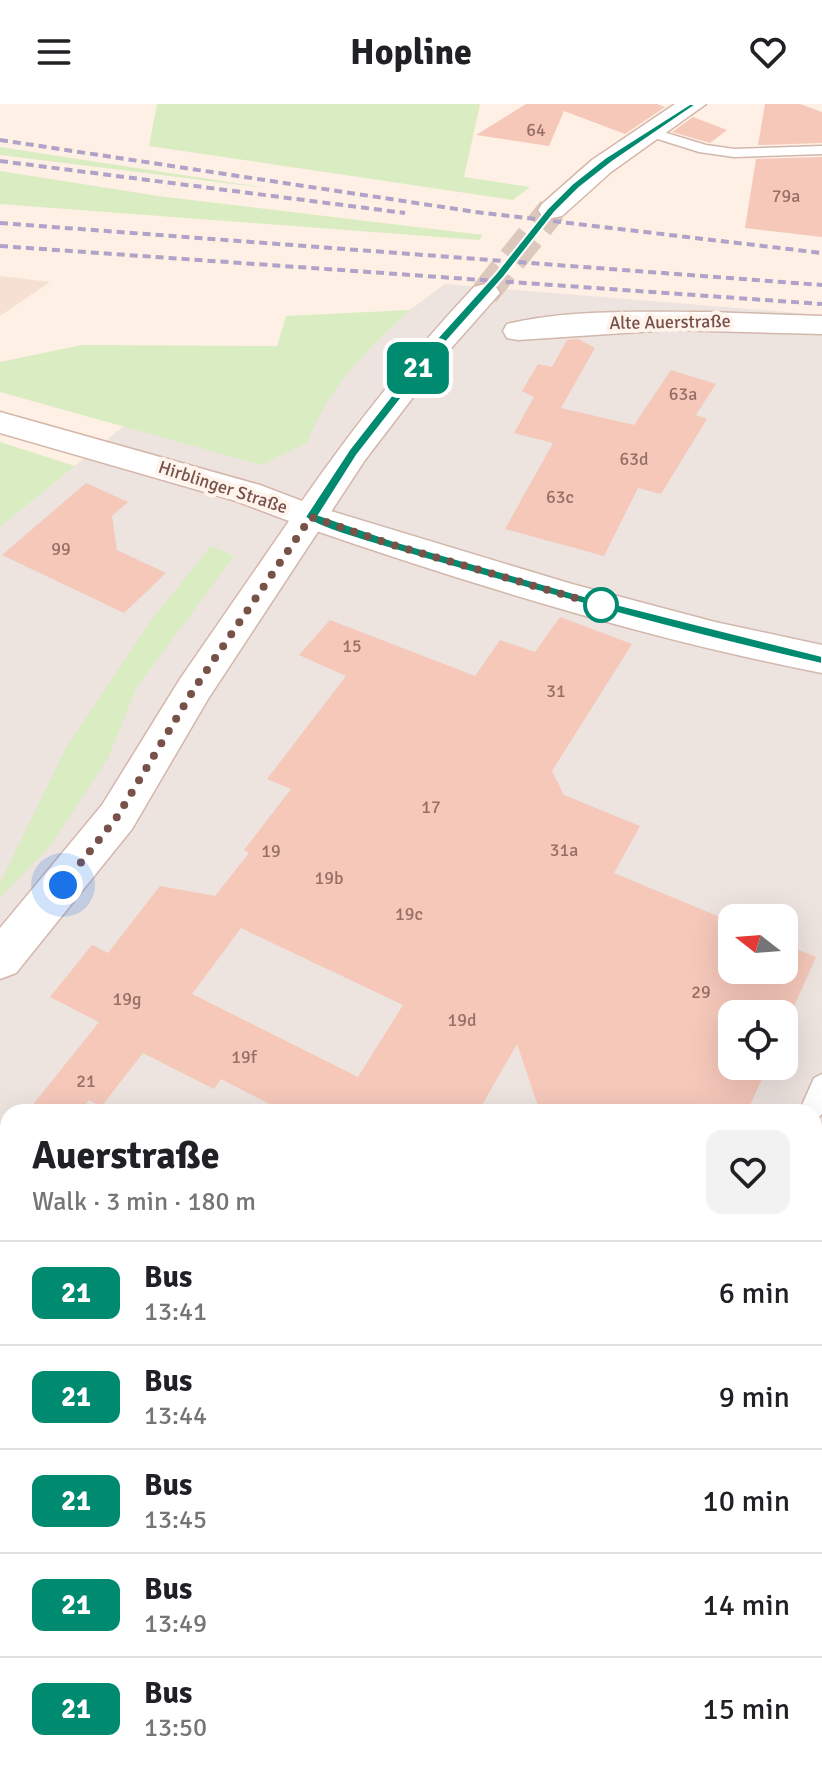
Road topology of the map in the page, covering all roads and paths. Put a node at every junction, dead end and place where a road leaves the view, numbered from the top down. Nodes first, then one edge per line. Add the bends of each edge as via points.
1 (693, 104) edge
2 (650, 132) junction
3 (822, 150) edge
4 (552, 210) tunnel mouth
5 (485, 293) tunnel mouth
6 (822, 325) edge
7 (518, 331) dead end
8 (0, 422) edge
9 (311, 517) junction
10 (822, 659) edge
11 (0, 960) edge
12 (822, 1085) edge
13 (814, 1104) edge

1 - 2 main road
2 - 3 lane via 734,153
2 - 4 main road via 575,186
5 - 9 main road, Hirblinger Straße via 435,347
6 - 7 main road, Alte Auerstraße via 615,321
8 - 9 main road, Hirblinger Straße via 248,493
9 - 10 main road via 584,601
9 - 11 main road via 194,689 117,817
12 - 13 lane

